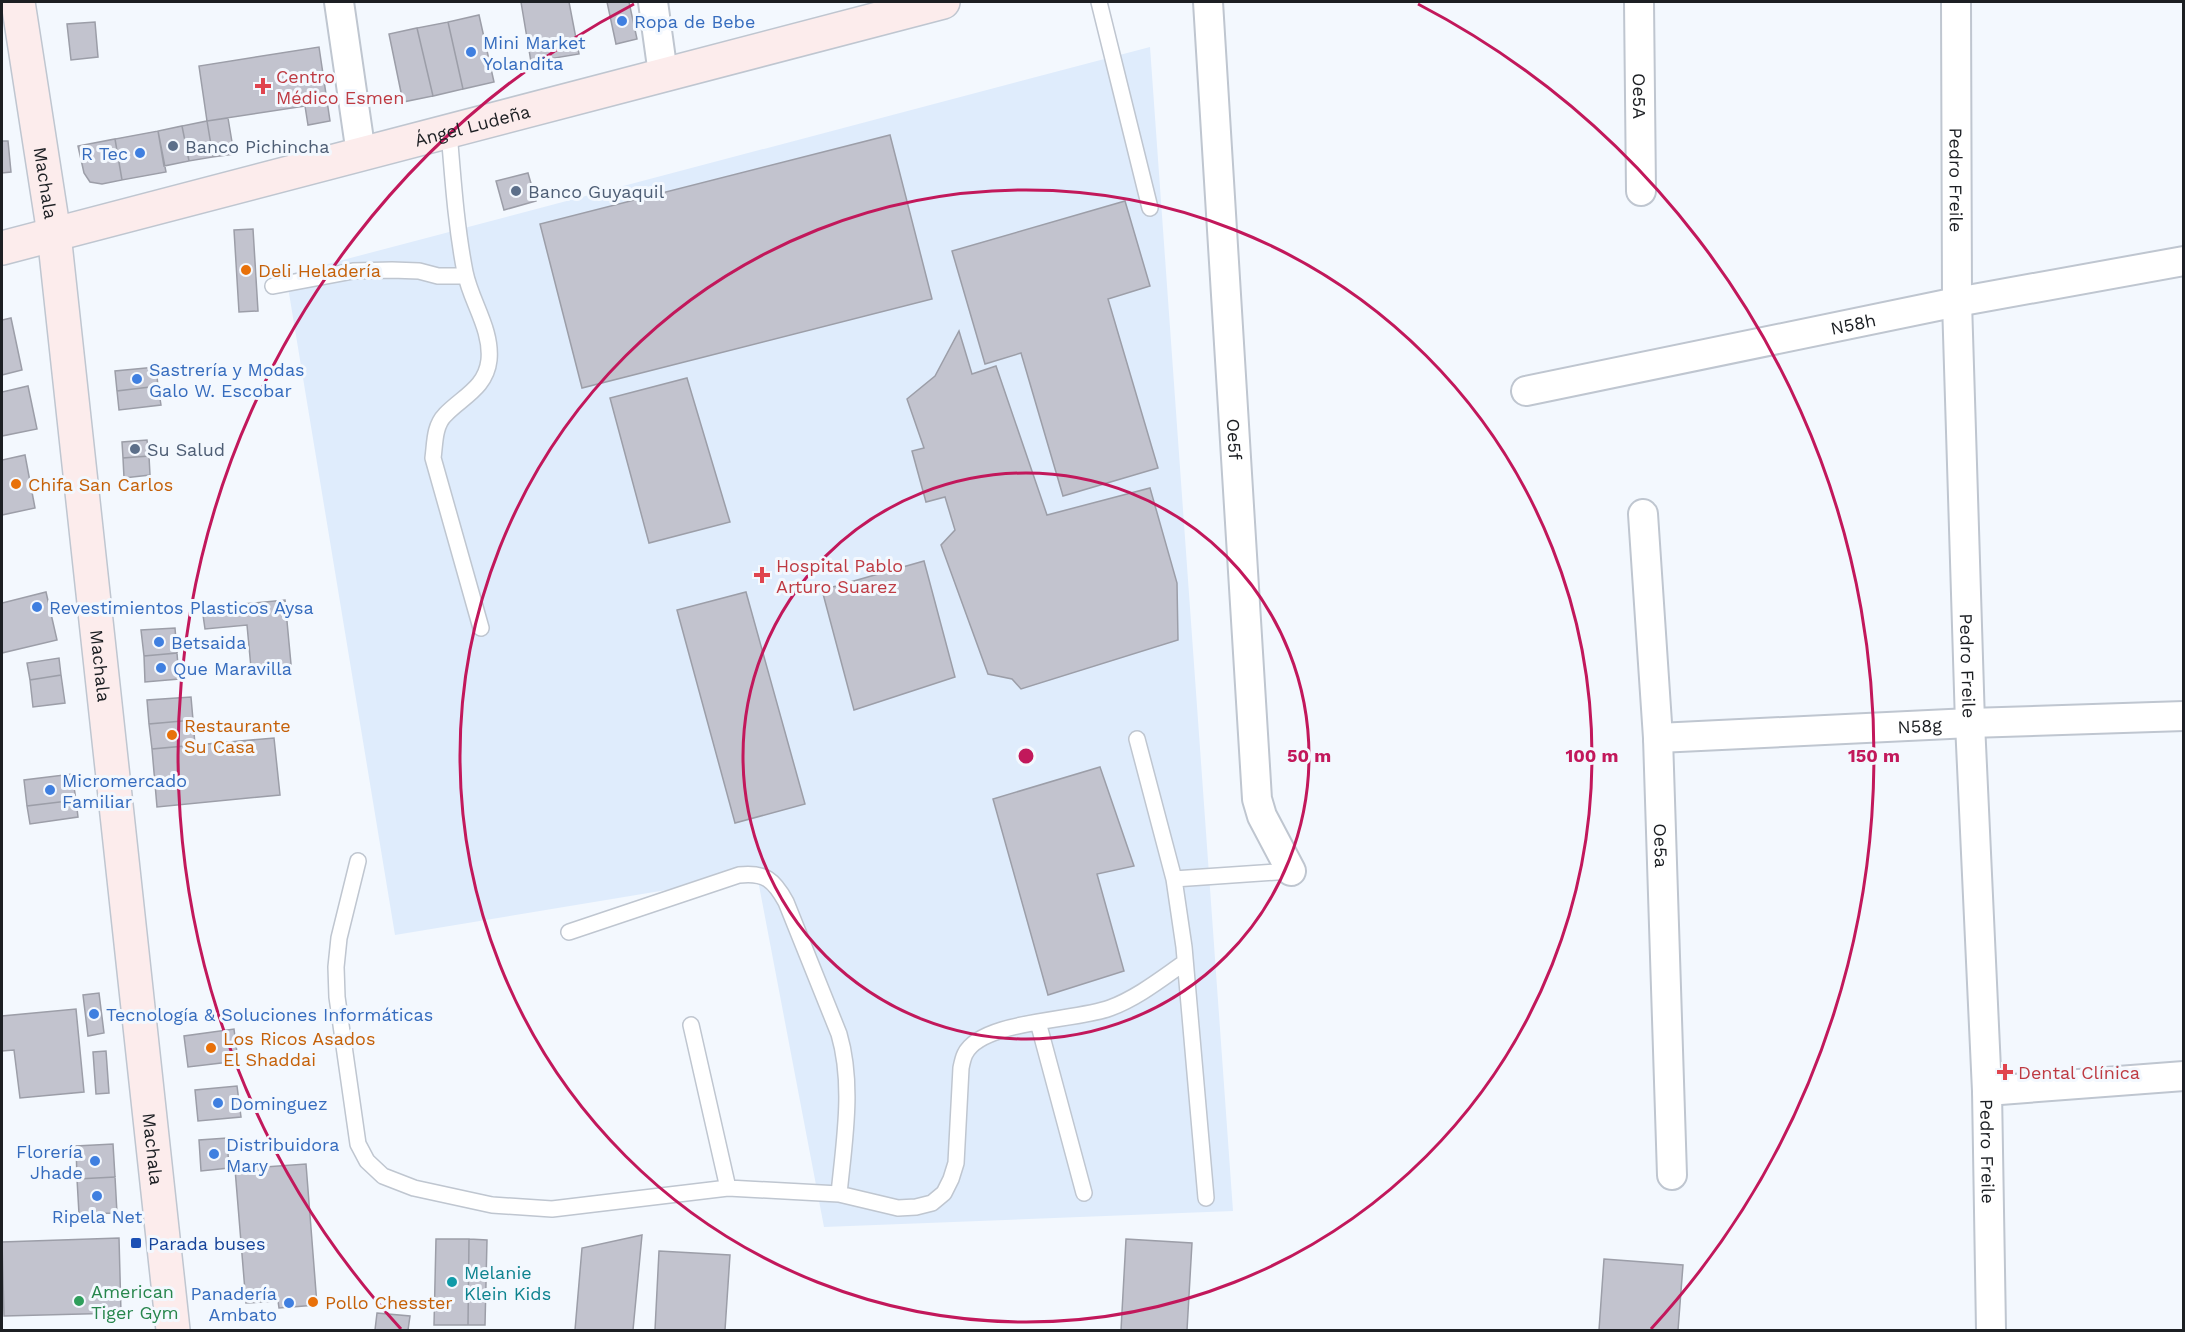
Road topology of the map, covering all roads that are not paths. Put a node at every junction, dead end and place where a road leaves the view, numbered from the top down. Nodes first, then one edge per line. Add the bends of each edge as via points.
1 (18, 2) edge
2 (339, 2) edge
3 (653, 2) edge
4 (943, 2) edge
5 (1100, 2) edge
6 (1208, 2) edge
7 (1639, 2) edge
8 (1956, 2) edge
9 (663, 74) junction
10 (449, 132) junction
11 (361, 154) junction
12 (1641, 191) dead end
13 (1150, 208) dead end
14 (54, 234) junction
15 (2, 248) edge
16 (2184, 261) edge
17 (466, 276) junction
18 (273, 286) dead end
19 (1957, 302) junction
20 (1526, 392) dead end
21 (1643, 514) dead end
22 (481, 628) dead end
23 (2184, 716) edge
24 (1970, 723) junction
25 (1658, 738) junction
26 (1137, 739) dead end
27 (358, 861) dead end
28 (1291, 870) joint
29 (1174, 879) junction
30 (569, 932) dead end
31 (1184, 963) junction
32 (1038, 1022) junction
33 (691, 1025) dead end
34 (2184, 1076) edge
35 (1986, 1091) junction
36 (1672, 1175) dead end
37 (728, 1188) junction
38 (1084, 1193) dead end
39 (839, 1194) junction
40 (1206, 1198) dead end
41 (173, 1330) edge
42 (1992, 1330) edge

1 - 14 main road, Machala
2 - 11 street
3 - 9 street
4 - 9 main road, Ángel Ludeña
5 - 13 lane
6 - 28 street, Oe5f via 1257,799
7 - 12 street, Oe5A
8 - 19 street, Pedro Freile
9 - 10 main road, Ángel Ludeña
10 - 11 main road, Ángel Ludeña
10 - 17 lane via 456,220
11 - 14 main road, Ángel Ludeña
14 - 15 main road, Ángel Ludeña
14 - 41 main road, Machala
16 - 19 street, N58h
17 - 18 lane via 353,271
17 - 22 lane via 484,326 489,361 486,374 472,394 444,416 436,431 433,458
19 - 20 street, N58h
19 - 24 street, Pedro Freile
21 - 25 street, Oe5a
23 - 24 street, N58g
24 - 25 street, N58g
24 - 35 street, Pedro Freile
25 - 36 street, Oe5a
26 - 29 lane
27 - 37 lane via 339,938 337,997 358,1144 367,1161 383,1176 414,1188 492,1205 552,1209
28 - 29 lane
29 - 31 lane
30 - 39 lane via 739,875 766,877 778,886 845,1054
31 - 32 lane via 1109,1009
31 - 40 lane
32 - 38 lane
32 - 39 lane via 992,1032 965,1054 956,1163 944,1193 932,1203 898,1208
33 - 37 lane
34 - 35 street
35 - 42 street, Pedro Freile
37 - 39 lane

